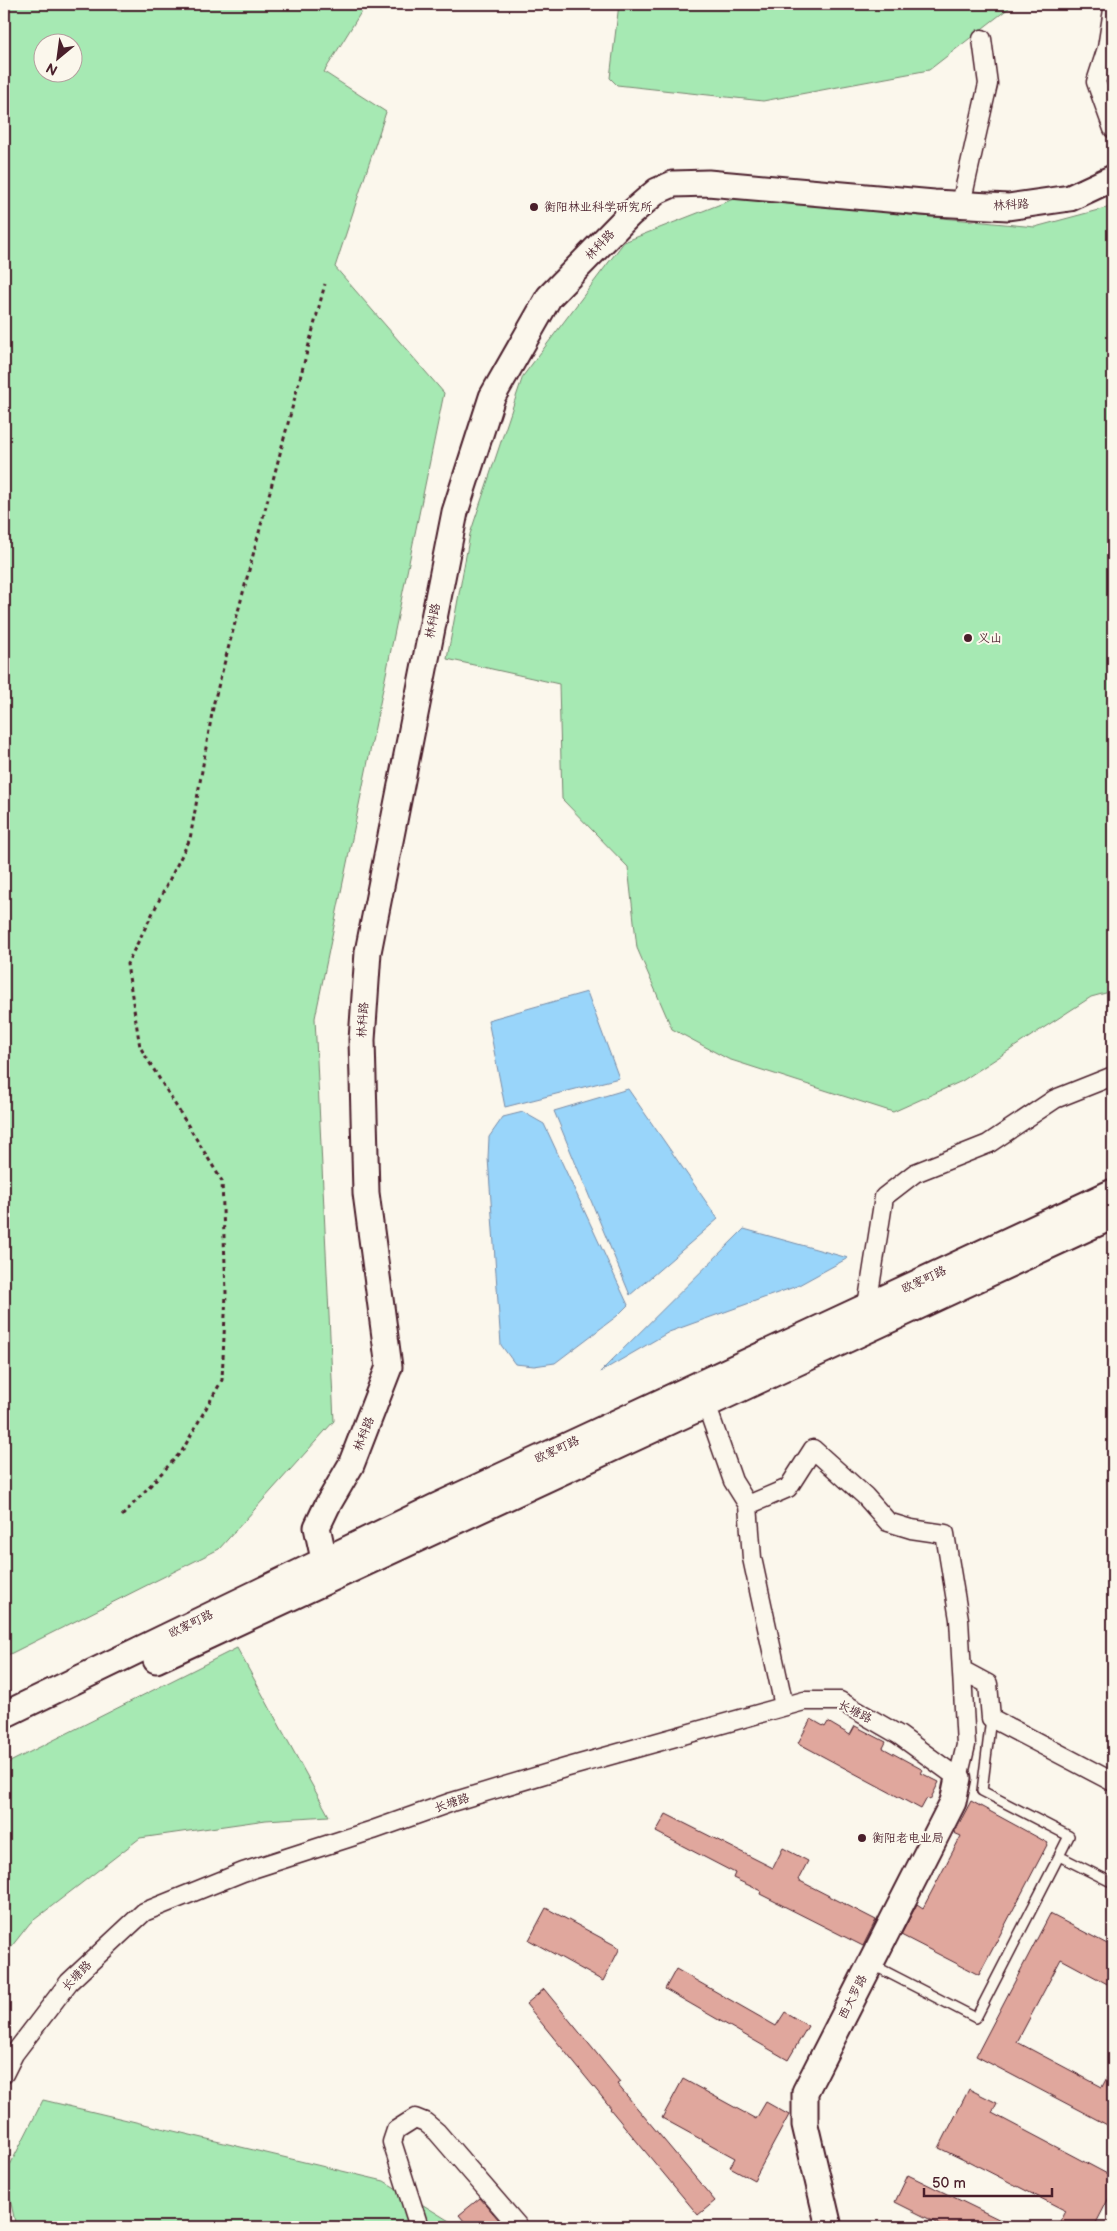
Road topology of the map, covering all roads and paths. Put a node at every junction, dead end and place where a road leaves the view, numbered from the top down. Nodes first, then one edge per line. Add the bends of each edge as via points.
1 (1113, 10) edge
2 (982, 39) dead end
3 (1113, 129) edge
4 (1113, 178) edge
5 (961, 204) junction
6 (326, 284) dead end
7 (1113, 1076) edge
8 (1113, 1192) edge
9 (1113, 1216) edge
10 (867, 1306) junction
11 (706, 1404) junction
12 (748, 1505) junction
13 (122, 1516) dead end
14 (324, 1559) junction
15 (962, 1670) junction
16 (784, 1706) junction
17 (4, 1715) edge
18 (991, 1718) junction
19 (4, 1730) edge
20 (958, 1778) junction
21 (1113, 1782) edge
22 (1059, 1856) junction
23 (1113, 1883) edge
24 (870, 1964) junction
25 (4, 2074) edge
26 (419, 2227) edge
27 (518, 2227) edge
28 (828, 2227) edge

1 - 3 street via 1107,48 1096,82
2 - 5 street via 988,84
4 - 5 main road, 林科路 via 1070,198 1008,207
5 - 14 main road, 林科路 via 708,183 673,184 657,191 629,215 549,298 492,398 455,512 368,952 362,1040 366,1193 389,1367 351,1465 317,1527
6 - 13 path via 214,702 190,839 127,964 140,1047 222,1181 226,1293 222,1380 182,1451
7 - 10 street via 1055,1099 988,1144 915,1173 884,1197
8 - 10 main road, 欧家町路
9 - 11 main road, 欧家町路
10 - 14 main road, 欧家町路
11 - 12 street via 733,1480
11 - 19 main road, 欧家町路
12 - 15 street via 788,1488 813,1449 854,1485 888,1522 945,1534 960,1619
12 - 16 street via 752,1558
14 - 17 main road, 欧家町路
15 - 18 street via 988,1684
15 - 20 street via 966,1746
16 - 20 street, 长塘路 via 804,1701 840,1701 898,1735
16 - 25 street, 长塘路 via 452,1802 243,1872 144,1912 69,1982 14,2054
18 - 21 street
18 - 22 lane via 982,1791 1069,1836
20 - 24 main road, 西大罗路 via 953,1802
22 - 23 lane
22 - 24 lane via 976,2018
24 - 28 main road, 西大罗路 via 805,2092 805,2125
26 - 27 street via 392,2142 396,2130 415,2118 438,2132

